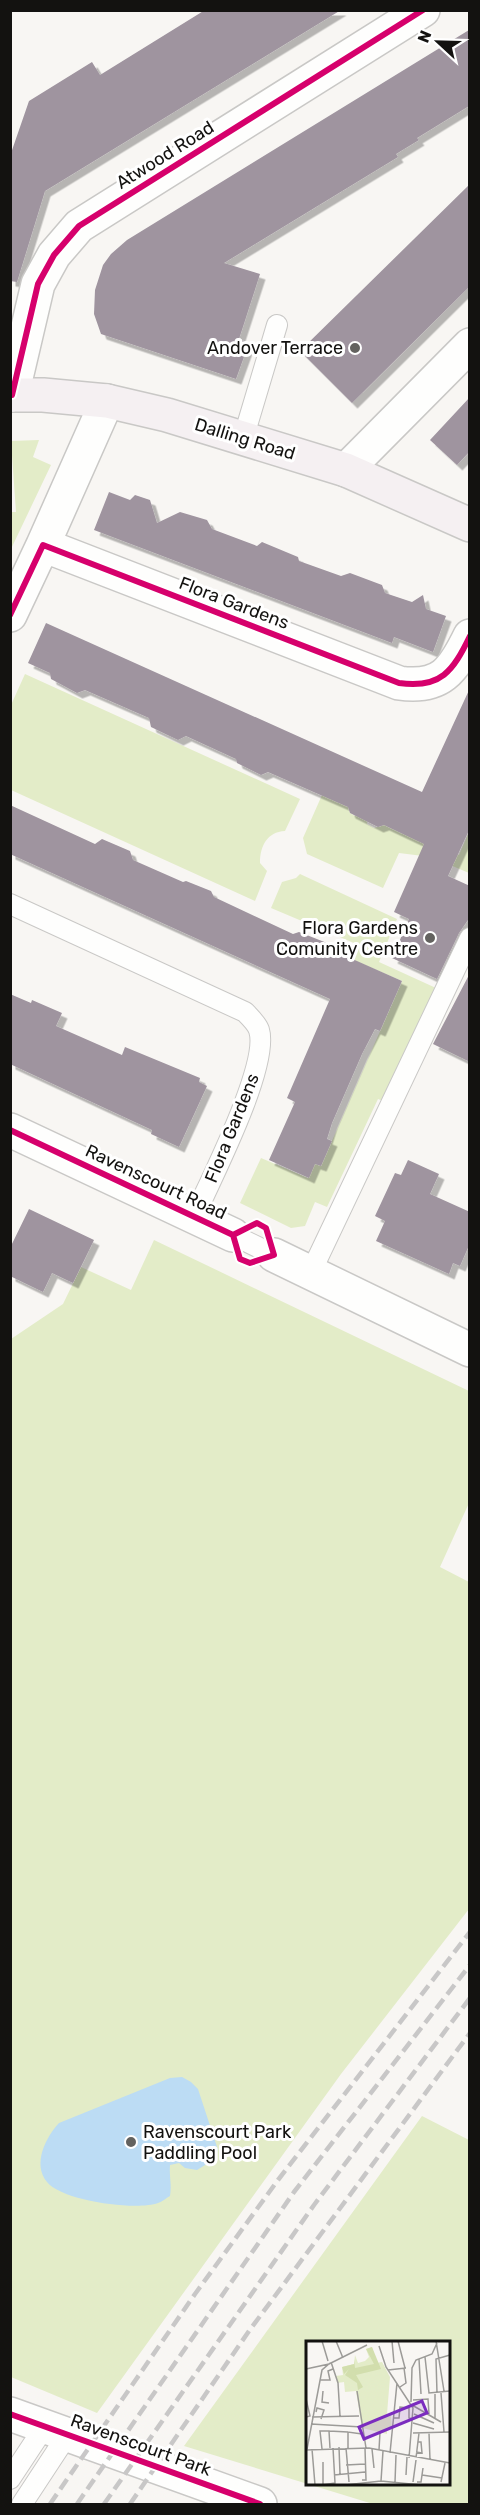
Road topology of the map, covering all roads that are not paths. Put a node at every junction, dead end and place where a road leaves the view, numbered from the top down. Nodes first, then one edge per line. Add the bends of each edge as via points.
1 (423, 10) edge
2 (277, 325) dead end
3 (470, 345) edge
4 (11, 395) edge
5 (107, 401) junction
6 (243, 439) junction
7 (346, 470) junction
8 (470, 525) edge
9 (43, 545) junction
10 (10, 615) edge
11 (470, 636) edge
12 (10, 904) edge
13 (470, 938) edge
14 (10, 1130) edge
15 (194, 1217) junction
16 (233, 1235) joint
17 (274, 1255) joint
18 (311, 1272) junction
19 (470, 1350) edge
20 (10, 2414) edge
21 (56, 2430) junction
22 (10, 2479) edge
23 (22, 2505) edge
24 (260, 2505) edge

1 - 4 street, Atwood Road via 79,226 54,255 38,284
2 - 6 lane
3 - 7 street
4 - 5 main road, Dalling Road
5 - 6 main road, Dalling Road
5 - 9 street
6 - 7 main road, Dalling Road
7 - 8 main road, Dalling Road
9 - 10 street
9 - 11 street, Flora Gardens via 399,683 422,684 440,678 456,665
12 - 15 lane, Flora Gardens via 245,1012 259,1029 261,1048 255,1076
13 - 18 lane
14 - 15 street, Ravenscourt Road
15 - 16 street, Ravenscourt Road
16 - 17 lane
17 - 18 street
18 - 19 street
20 - 21 street, Ravenscourt Park
21 - 22 lane
21 - 23 lane
21 - 24 street, Ravenscourt Park

